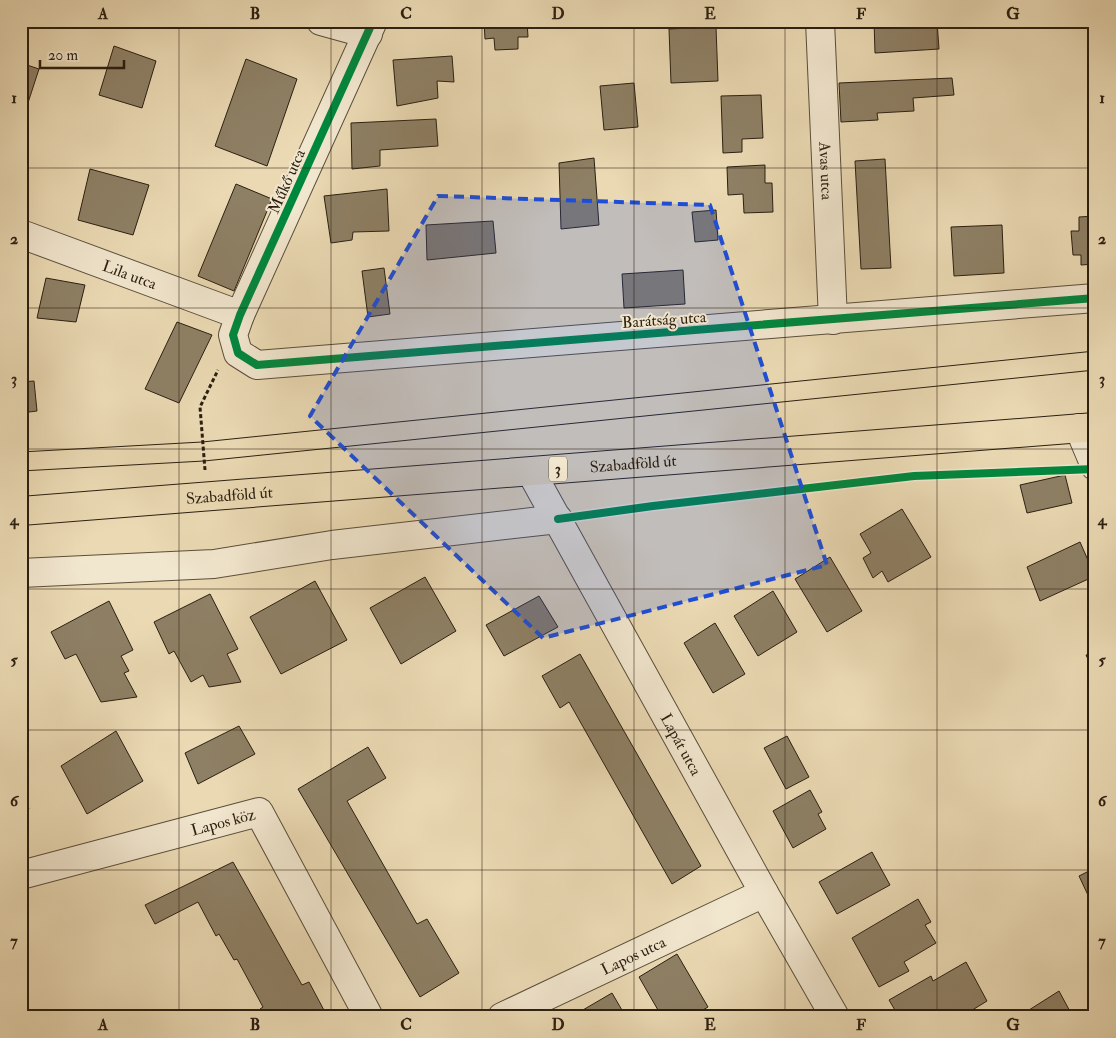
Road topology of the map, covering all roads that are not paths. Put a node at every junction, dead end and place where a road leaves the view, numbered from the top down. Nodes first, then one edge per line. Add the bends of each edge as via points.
1 (321, 21) edge
2 (820, 21) edge
3 (370, 28) edge
4 (21, 234) edge
5 (1095, 298) edge
6 (240, 314) junction
7 (834, 320) junction
8 (238, 353) joint
9 (1087, 428) edge
10 (1095, 466) edge
11 (530, 472) junction
12 (21, 512) edge
13 (558, 519) junction
14 (21, 573) edge
15 (21, 875) edge
16 (764, 893) junction
17 (369, 1017) edge
18 (502, 1017) edge
19 (835, 1017) edge

1 - 3 street
2 - 7 street, Avas utca
3 - 6 street, Műkő utca
4 - 6 street, Lila utca
5 - 7 street, Barátság utca
6 - 8 street, Műkő utca via 233,335
7 - 8 street, Barátság utca via 257,365
9 - 10 street
9 - 11 main road, Szabadföld út / 3
11 - 12 main road, Szabadföld út / 3
11 - 13 street, Lapát utca
13 - 14 street via 332,545 214,564
13 - 16 street, Lapát utca
15 - 17 street, Lapos köz via 259,812
16 - 18 street, Lapos utca
16 - 19 street, Lapát utca

